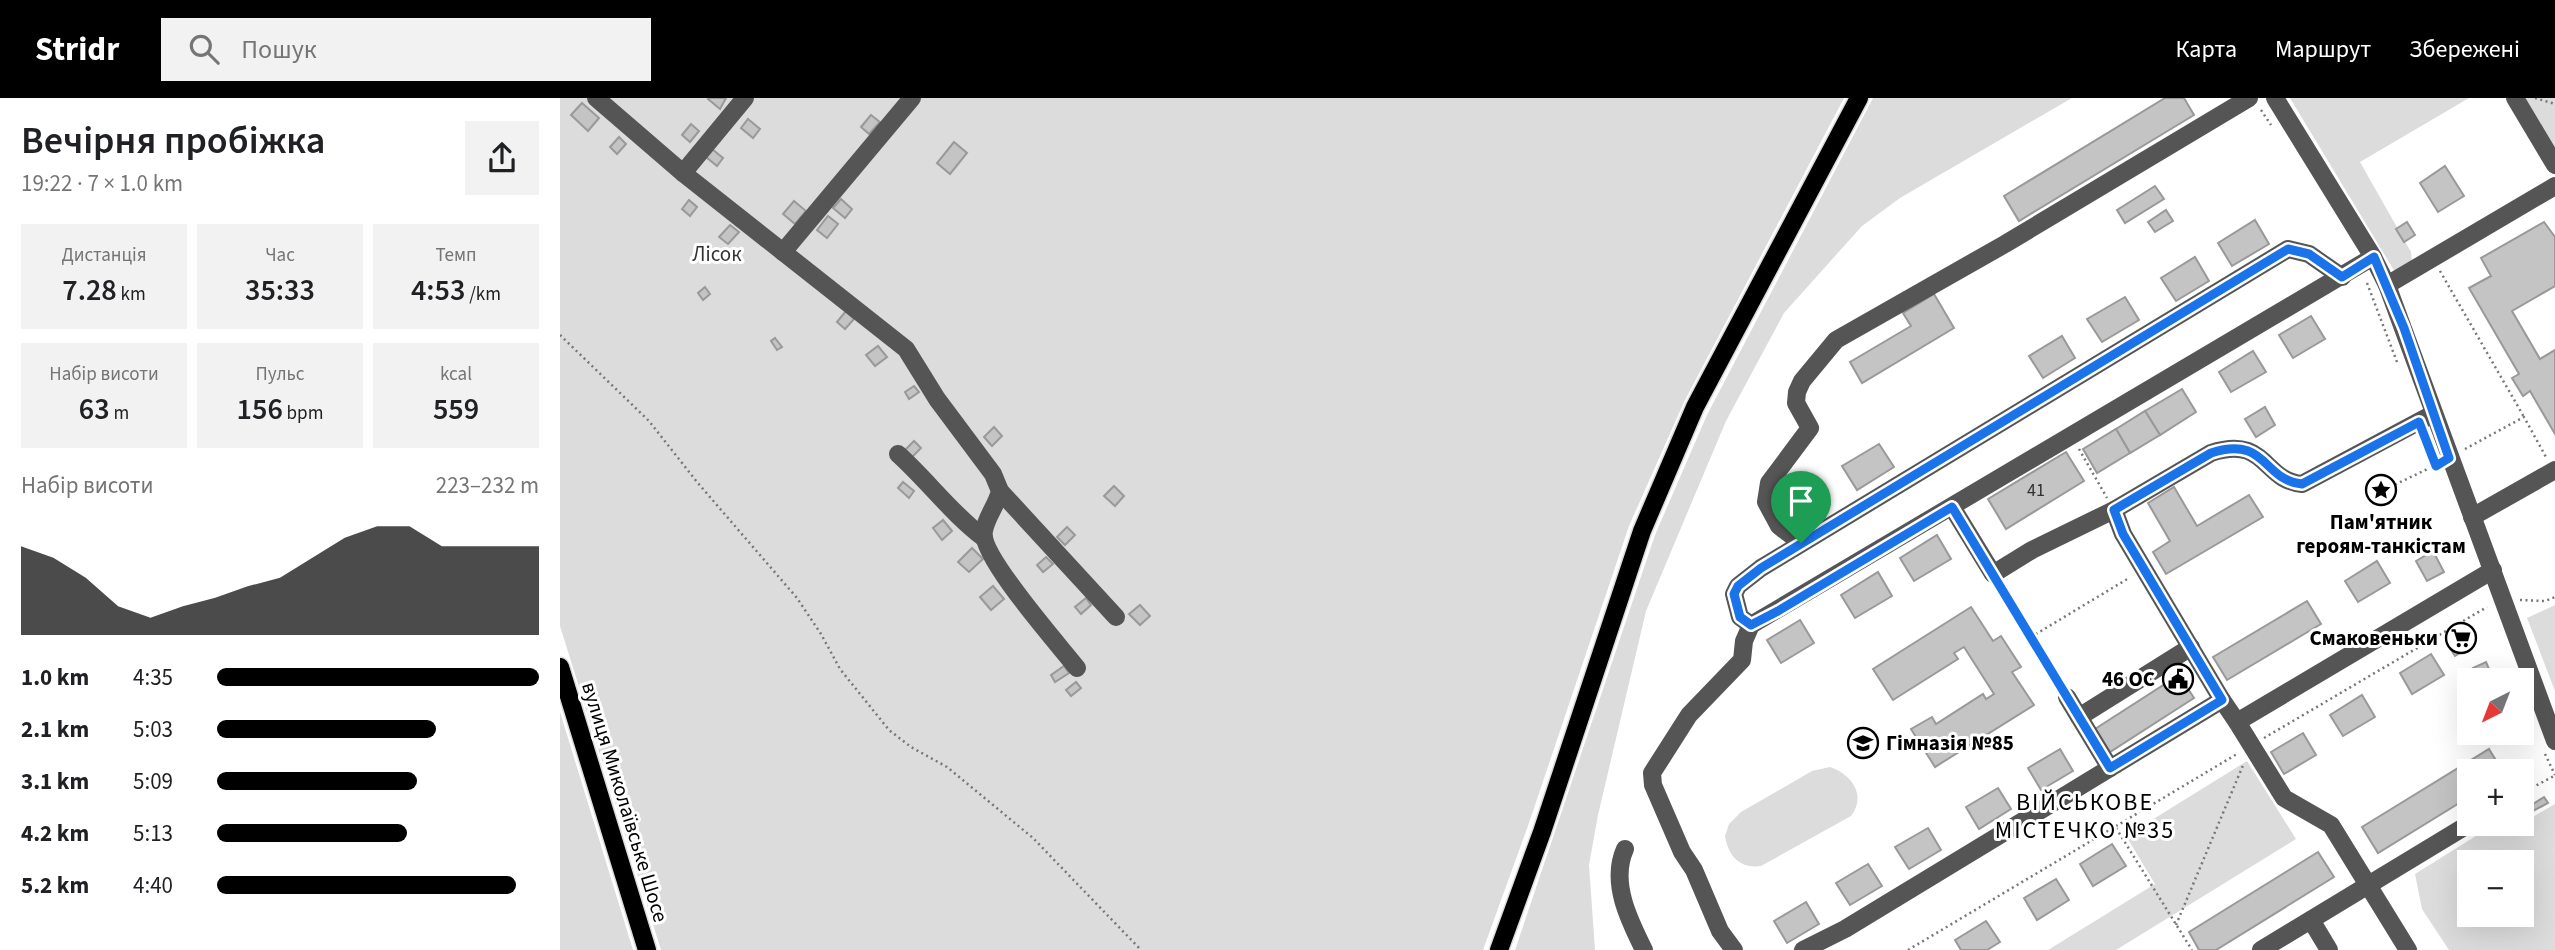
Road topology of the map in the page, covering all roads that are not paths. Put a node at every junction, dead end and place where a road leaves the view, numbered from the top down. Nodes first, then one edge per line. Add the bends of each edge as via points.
1 (596, 98) edge
2 (745, 98) edge
3 (912, 98) edge
4 (1859, 98) edge
5 (2515, 98) edge
6 (2262, 102) edge
7 (2555, 165) edge
8 (683, 173) junction
9 (2555, 186) edge
10 (783, 252) junction
11 (2367, 262) junction
12 (2342, 277) junction
13 (2386, 285) junction
14 (2433, 414) junction
15 (898, 454) dead end
16 (2554, 470) edge
17 (1000, 491) junction
18 (1952, 507) junction
19 (2114, 510) junction
20 (2472, 517) junction
21 (984, 538) junction
22 (1801, 543) junction
23 (2486, 574) junction
24 (1116, 617) dead end
25 (1751, 625) junction
26 (2190, 647) junction
27 (560, 667) edge
28 (1077, 668) dead end
29 (2067, 697) road end
30 (2222, 700) junction
31 (2079, 717) junction
32 (2237, 722) junction
33 (2555, 741) edge
34 (2110, 768) junction
35 (2457, 831) edge
36 (1625, 849) dead end
37 (2370, 884) junction
38 (2311, 920) junction
39 (648, 950) edge
40 (1499, 950) edge
41 (1644, 950) edge
42 (1734, 950) edge
43 (1802, 950) edge
44 (2261, 950) edge
45 (2329, 950) edge
46 (2408, 950) edge

1 - 8 street
2 - 8 street
3 - 10 street
4 - 40 main road via 1695,407 1642,531
5 - 7 street
6 - 11 street
6 - 22 street via 1836,340 1797,392 1796,403 1810,428 1769,483 1766,502 1779,526
8 - 10 street
9 - 13 street
10 - 17 street via 906,349 993,474
11 - 12 street
11 - 13 street
12 - 18 street
12 - 22 street via 2309,254 2288,249
13 - 14 street
14 - 19 street via 2302,484 2282,477 2262,457 2227,448
14 - 20 street via 2439,459
15 - 21 street
16 - 20 street
17 - 21 street
17 - 24 street
18 - 19 street via 1993,573
18 - 25 street
19 - 26 street via 2123,534
20 - 23 street
21 - 28 street via 1002,572
22 - 25 street via 1738,586 1735,605 1740,617
23 - 32 street
23 - 33 street
25 - 42 street via 1742,660 1689,715 1652,772 1653,785 1682,852
26 - 30 street
26 - 31 street
27 - 39 main road, вулиця Миколаївське Шосе
29 - 31 street
30 - 32 street
30 - 34 street
31 - 34 street
32 - 37 street via 2284,798 2331,825
34 - 43 street via 1846,929
35 - 37 street
36 - 41 street via 1620,861 1622,894
37 - 38 street
37 - 46 street
38 - 44 street
38 - 45 street

